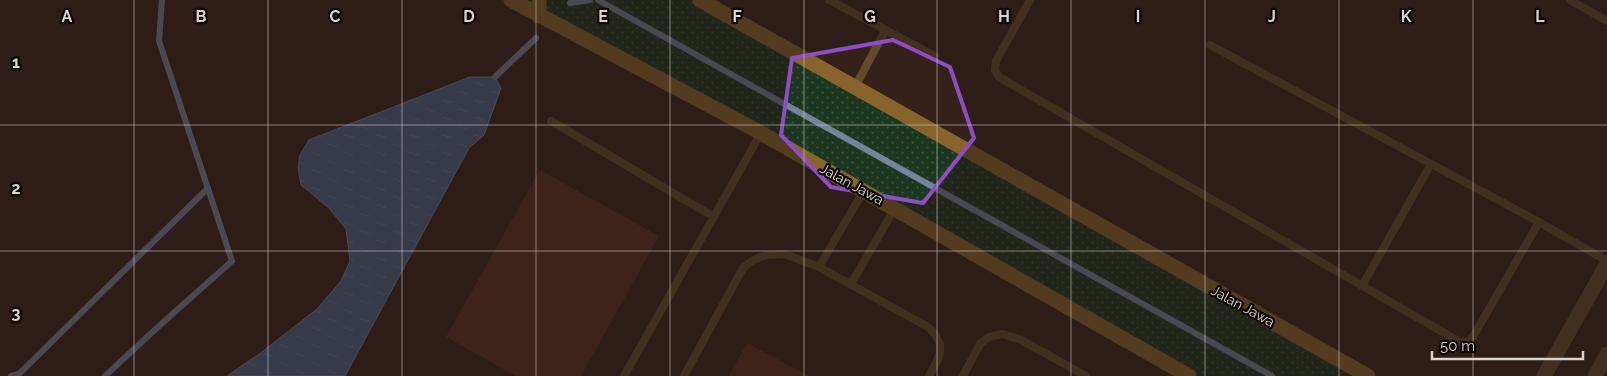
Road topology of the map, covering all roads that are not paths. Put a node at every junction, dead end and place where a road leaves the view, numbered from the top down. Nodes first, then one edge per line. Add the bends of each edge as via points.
1 (511, 0) edge
2 (539, 0) edge
3 (829, 0) edge
4 (1030, 0) edge
5 (1570, 0) edge
6 (709, 2) edge
7 (539, 16) junction
8 (1607, 21) edge
9 (885, 31) junction
10 (1210, 45) dead end
11 (935, 56) dead end
12 (855, 87) junction
13 (551, 121) dead end
14 (761, 133) junction
15 (1431, 164) junction
16 (864, 190) junction
17 (895, 208) junction
18 (714, 216) junction
19 (1538, 222) junction
20 (1607, 262) edge
21 (819, 267) junction
22 (852, 284) junction
23 (1362, 286) junction
24 (1607, 354) edge
25 (624, 376) edge
26 (684, 376) edge
27 (929, 376) edge
28 (963, 376) edge
29 (1086, 376) edge
30 (1189, 376) edge
31 (1368, 376) edge
32 (1544, 376) edge
33 (1595, 376) edge

1 - 7 street, Jalan Jawa
2 - 7 street
3 - 9 lane
4 - 23 lane via 996,61 995,70 999,77
5 - 8 lane
6 - 12 street, Jalan Jawa
7 - 14 street, Jalan Jawa
9 - 11 lane
9 - 12 lane
10 - 15 lane
12 - 31 street, Jalan Jawa
13 - 18 lane
14 - 16 street, Jalan Jawa
14 - 18 lane
15 - 19 lane
15 - 23 lane
16 - 17 street, Jalan Jawa
16 - 21 lane
17 - 22 lane
17 - 30 street, Jalan Jawa
18 - 25 lane
19 - 20 lane
19 - 23 lane via 1468,342 1460,342
20 - 32 street
21 - 22 lane
21 - 26 lane via 784,254 766,255 743,268
22 - 27 lane via 936,334 940,357
24 - 33 street
28 - 29 lane via 980,344 989,337 1003,334 1021,340

